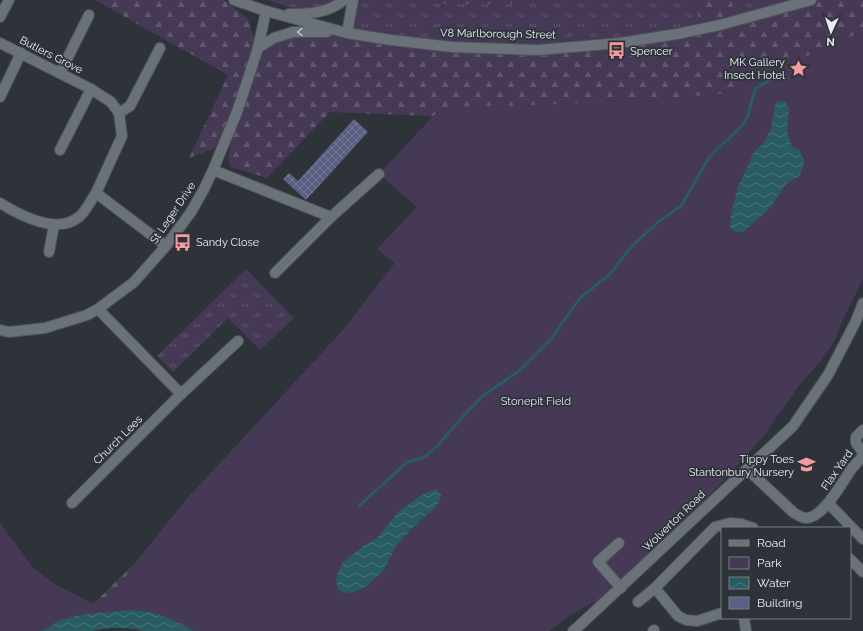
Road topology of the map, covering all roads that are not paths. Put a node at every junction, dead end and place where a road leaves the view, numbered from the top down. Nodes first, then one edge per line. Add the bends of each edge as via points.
1 (9, 0) edge
2 (234, 0) edge
3 (344, 0) edge
4 (353, 0) edge
5 (811, 0) edge
6 (266, 11) junction
7 (277, 14) junction
8 (89, 15) dead end
9 (0, 17) edge
10 (343, 32) junction
11 (0, 43) edge
12 (160, 48) dead end
13 (258, 48) junction
14 (21, 53) junction
15 (60, 73) junction
16 (91, 89) junction
17 (0, 97) edge
18 (119, 113) junction
19 (60, 150) dead end
20 (213, 170) junction
21 (379, 174) dead end
22 (96, 193) junction
23 (0, 203) edge
24 (331, 217) junction
25 (54, 225) junction
26 (166, 246) junction
27 (49, 252) dead end
28 (275, 273) dead end
29 (863, 303) edge
30 (98, 310) junction
31 (0, 330) edge
32 (238, 341) dead end
33 (181, 394) junction
34 (863, 430) edge
35 (747, 469) junction
36 (72, 503) dead end
37 (828, 503) junction
38 (750, 527) edge
39 (863, 539) edge
40 (619, 543) dead end
41 (851, 560) edge
42 (863, 572) edge
43 (621, 588) junction
44 (655, 588) junction
45 (638, 602) dead end
46 (721, 613) edge
47 (744, 619) edge
48 (579, 629) edge
49 (746, 631) edge

1 - 9 street
2 - 6 street, V8 Marlborough Street
3 - 7 street via 327,10 310,14
4 - 10 street
5 - 10 street, V8 Marlborough Street via 677,34 620,43 538,50 452,47
6 - 7 street, V8 Marlborough Street
6 - 13 street, St Leger Drive
7 - 10 street, V8 Marlborough Street
8 - 15 street
10 -> 13 street via 293,32 274,38
11 - 14 street, Butlers Grove
12 - 18 street via 130,106
13 - 20 street, St Leger Drive via 237,112
14 - 15 street, Butlers Grove
14 - 17 street
15 - 16 street, Butlers Grove
16 - 18 street, Butlers Grove via 111,102
16 - 19 street
18 - 22 street via 122,136
20 - 24 street
20 - 26 street, St Leger Drive via 190,212
21 - 24 street
22 - 25 street via 80,216 69,223
22 - 26 street
23 - 25 street via 38,222
24 - 28 street
25 - 27 street
26 - 30 street, St Leger Drive via 134,282
29 - 35 street, Wolverton Road via 828,375 793,426
30 - 31 street, St Leger Drive via 45,328 9,332
30 - 33 street
32 - 33 street, Church Lees
33 - 36 street, Church Lees
34 - 37 street, Flax Yard via 856,437 856,444 863,456
35 - 37 street, Flax Yard via 798,515 811,517
35 - 43 street, Wolverton Road
37 - 39 street, Flax Yard
38 - 44 street via 730,523 715,526
40 - 43 street via 598,562
41 - 42 street
43 - 48 street, Wolverton Road
44 - 45 street
44 - 46 street via 678,616 686,620 697,621
47 - 49 street

